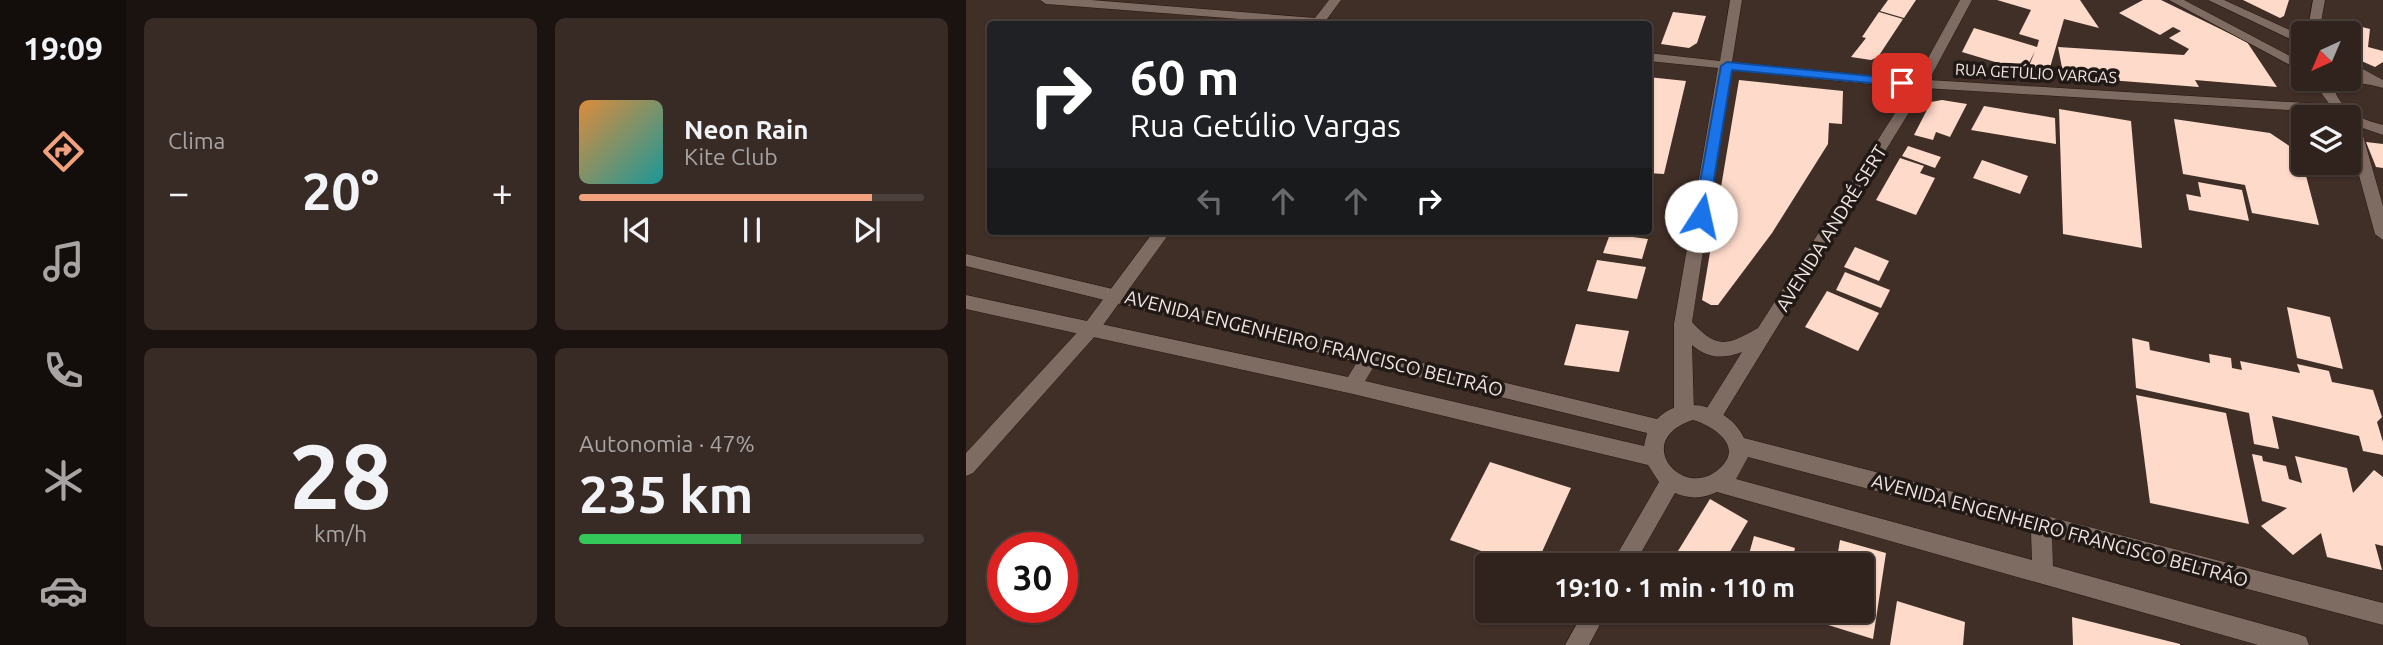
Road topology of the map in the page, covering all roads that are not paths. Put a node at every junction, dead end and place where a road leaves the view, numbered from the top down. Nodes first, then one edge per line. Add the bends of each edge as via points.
1 (1046, 0) edge
2 (1335, 0) edge
3 (1736, 0) edge
4 (1966, 0) edge
5 (2175, 0) edge
6 (2214, 0) edge
7 (2319, 0) edge
8 (1294, 21) edge
9 (1319, 21) edge
10 (2315, 21) edge
11 (2291, 35) edge
12 (1652, 57) edge
13 (2291, 59) edge
14 (1727, 66) junction
15 (2361, 72) edge
16 (2361, 80) edge
17 (1920, 84) junction
18 (2383, 84) edge
19 (2291, 110) edge
20 (2361, 121) edge
21 (2383, 130) edge
22 (2361, 165) edge
23 (2383, 234) edge
24 (1160, 235) edge
25 (966, 260) edge
26 (1116, 294) junction
27 (966, 302) edge
28 (1683, 324) junction
29 (1090, 330) junction
30 (1767, 331) junction
31 (1370, 356) junction
32 (1353, 386) junction
33 (1684, 413) junction
34 (1712, 416) junction
35 (1661, 428) junction
36 (1737, 445) junction
37 (1653, 457) junction
38 (966, 467) edge
39 (1671, 481) junction
40 (1718, 483) junction
41 (2041, 524) junction
42 (1629, 553) edge
43 (2043, 574) junction
44 (2383, 614) edge
45 (1589, 623) edge
46 (1576, 645) edge
47 (2298, 645) edge

1 - 8 street
2 - 9 street
3 - 14 street
4 - 17 street, AVENIDA ANDRÉ SERT
5 - 13 street
6 - 11 street
7 - 10 street
12 - 14 street, RUA GETÚLIO VARGAS
14 - 17 street, RUA GETÚLIO VARGAS
14 - 28 street
15 - 18 street
16 - 18 street
17 - 19 street, RUA GETÚLIO VARGAS
17 - 30 street, AVENIDA ANDRÉ SERT
20 - 21 street, RUA GETÚLIO VARGAS
22 - 23 street
24 - 26 street
25 - 26 street, AVENIDA ENGENHEIRO FRANCISCO BELTRÃO
26 - 29 street
26 - 31 street, AVENIDA ENGENHEIRO FRANCISCO BELTRÃO
27 - 29 street, AVENIDA ENGENHEIRO FRANCISCO BELTRÃO
28 - 30 street via 1698,343 1719,351 1738,348
28 - 33 street
29 - 32 street, AVENIDA ENGENHEIRO FRANCISCO BELTRÃO
29 - 38 street
30 - 34 street, AVENIDA ANDRÉ SERT
31 - 32 street
31 - 35 street, AVENIDA ENGENHEIRO FRANCISCO BELTRÃO
32 - 37 street, AVENIDA ENGENHEIRO FRANCISCO BELTRÃO
33 - 34 street
33 - 35 street
34 - 36 street via 1733,433
35 - 37 street
36 - 40 street via 1734,466
36 - 41 street, AVENIDA ENGENHEIRO FRANCISCO BELTRÃO
37 - 39 street
39 - 40 street via 1694,488
39 - 42 street
40 - 43 street
41 - 43 street
41 - 44 street, AVENIDA ENGENHEIRO FRANCISCO BELTRÃO
43 - 47 street
45 - 46 street

